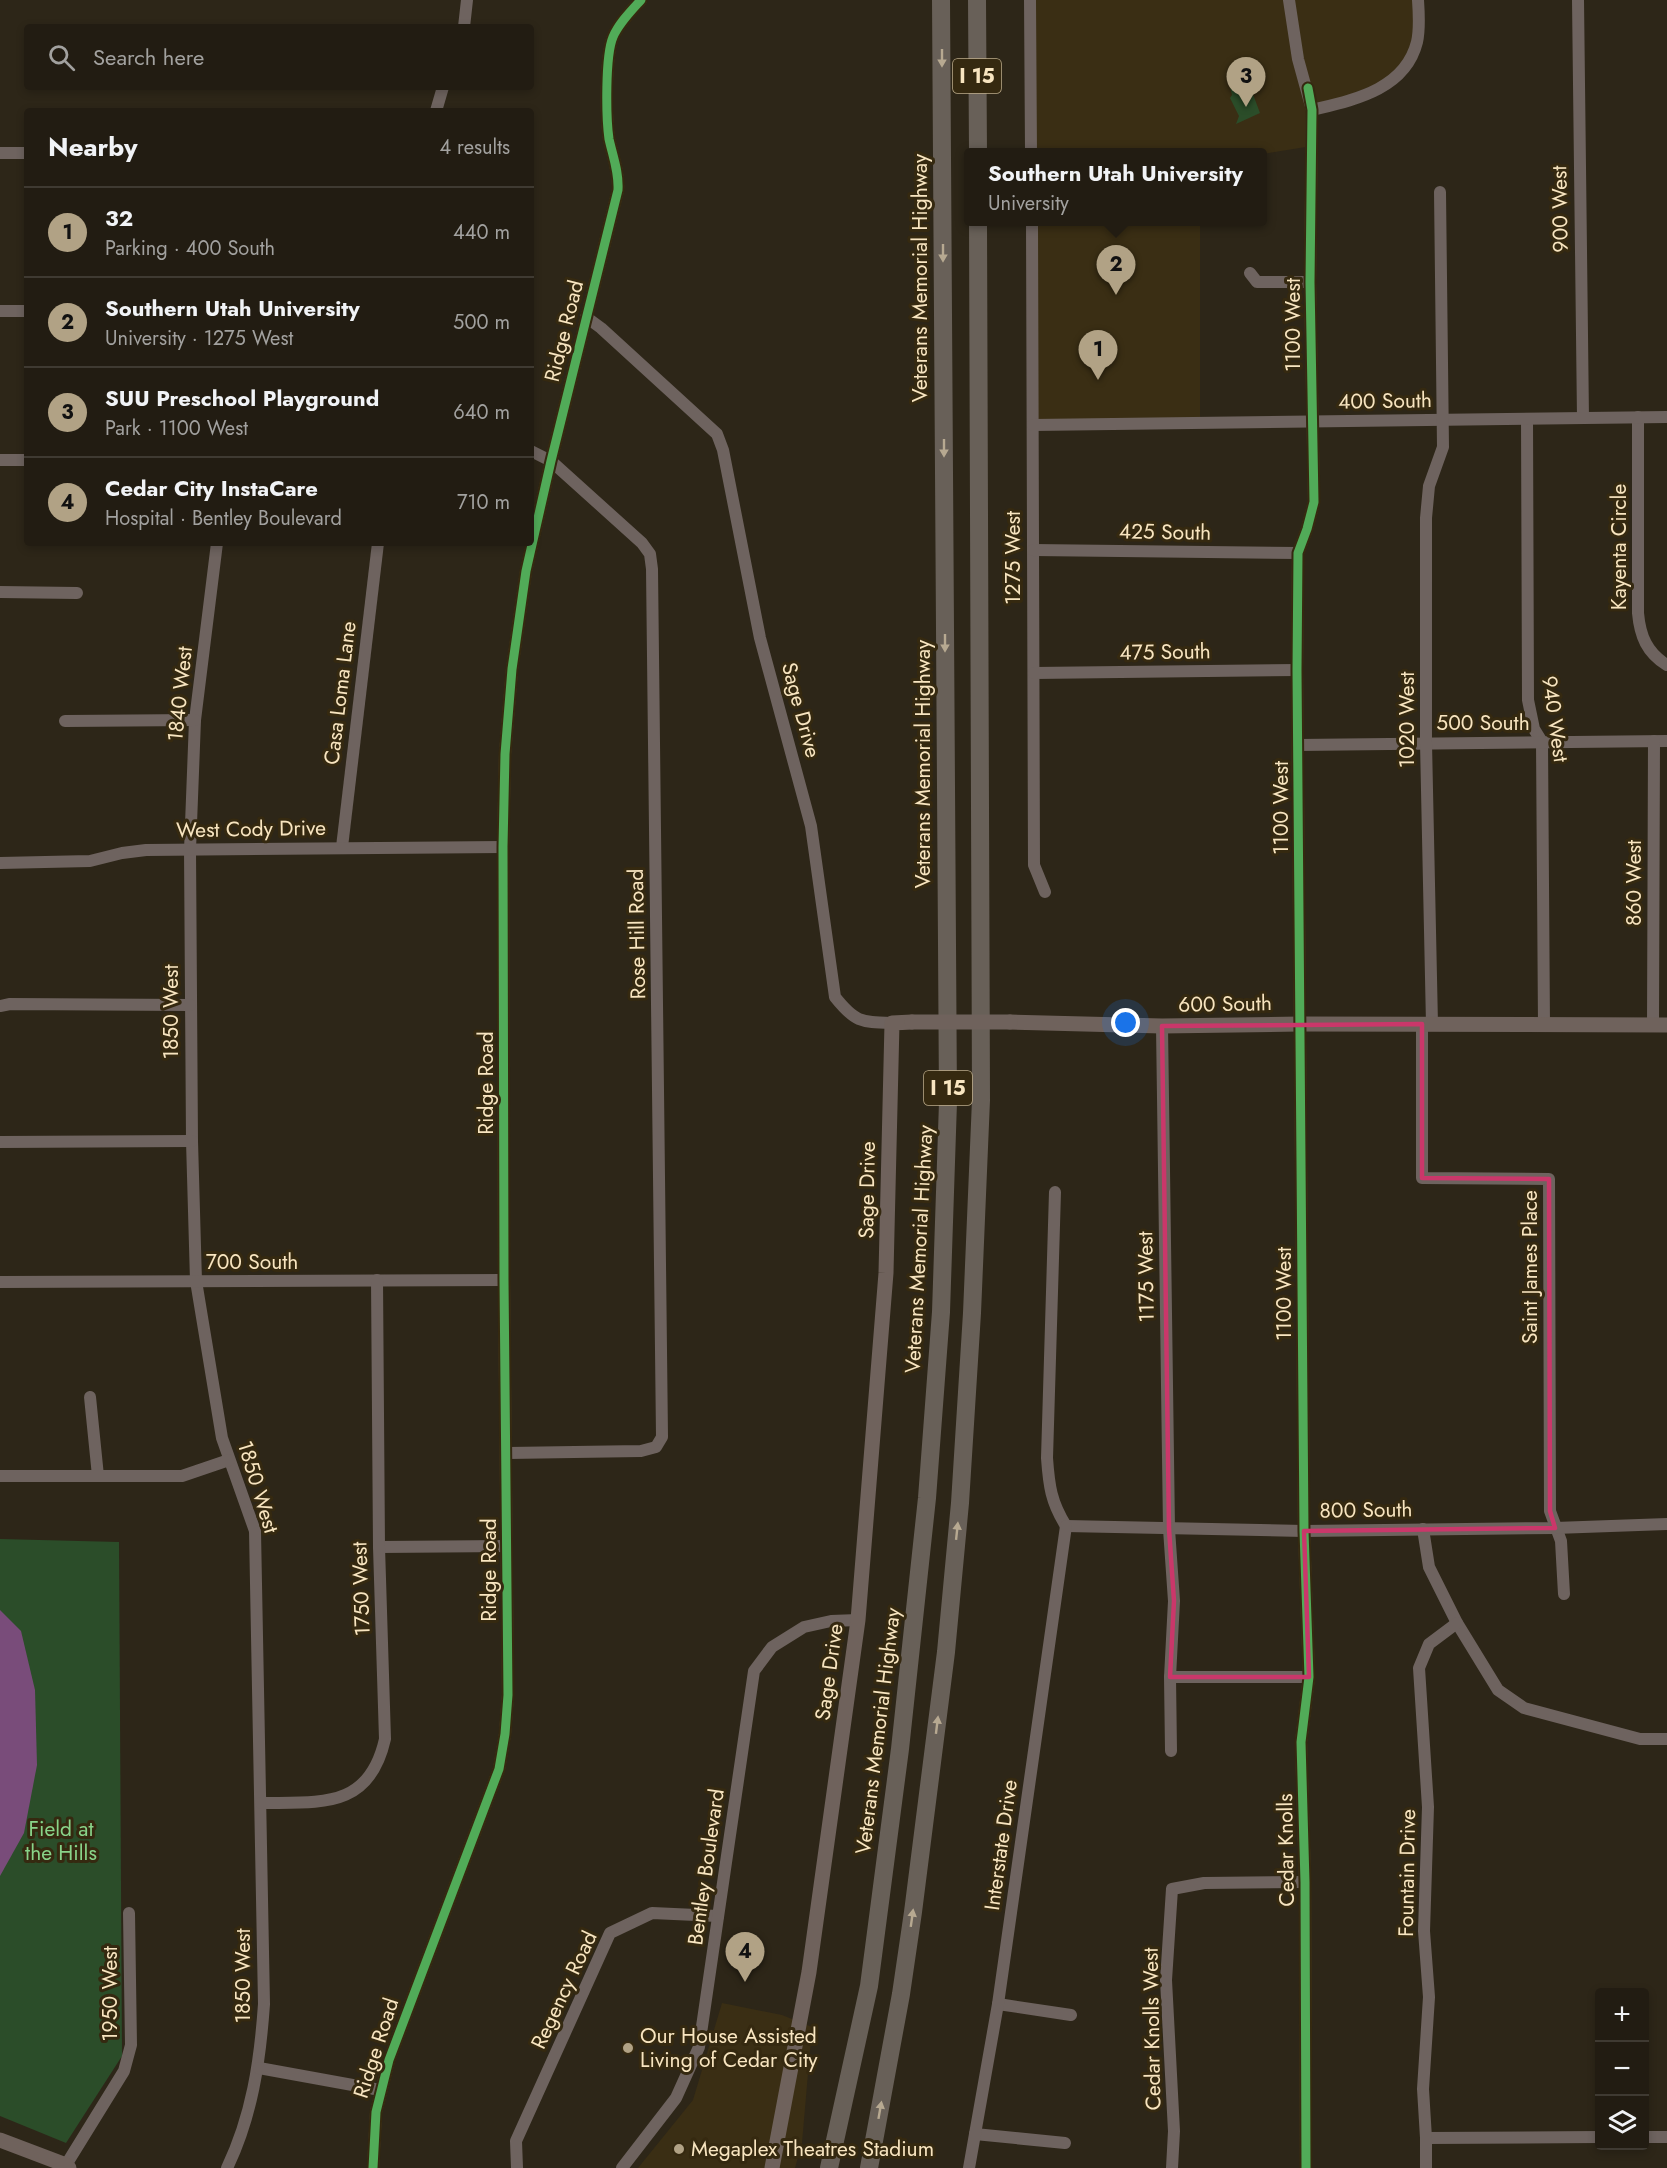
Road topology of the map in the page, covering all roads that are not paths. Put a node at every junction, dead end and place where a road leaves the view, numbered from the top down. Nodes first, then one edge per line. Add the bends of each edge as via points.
1 (467, 0) edge
2 (641, 0) edge
3 (941, 0) edge
4 (977, 0) edge
5 (1030, 0) edge
6 (1289, 0) edge
7 (1419, 0) edge
8 (1578, 0) edge
9 (464, 24) edge
10 (442, 90) edge
11 (437, 108) edge
12 (1312, 110) junction
13 (978, 148) edge
14 (1031, 148) edge
15 (0, 153) edge
16 (24, 153) edge
17 (1440, 192) dead end
18 (978, 226) edge
19 (1032, 226) edge
20 (1250, 273) dead end
21 (1310, 282) junction
22 (0, 311) edge
23 (24, 311) edge
24 (586, 317) junction
25 (1638, 417) junction
26 (1667, 417) edge
27 (1583, 418) junction
28 (1443, 419) junction
29 (1527, 419) junction
30 (1312, 422) junction
31 (1033, 425) junction
32 (534, 453) edge
33 (0, 460) edge
34 (24, 460) edge
35 (550, 461) junction
36 (534, 534) edge
37 (217, 546) edge
38 (378, 546) edge
39 (531, 546) edge
40 (1033, 550) junction
41 (1298, 553) junction
42 (0, 592) edge
43 (77, 593) dead end
44 (1667, 665) edge
45 (1297, 670) junction
46 (1034, 673) junction
47 (195, 720) junction
48 (65, 721) dead end
49 (1654, 741) junction
50 (1667, 741) edge
51 (1542, 742) junction
52 (1426, 743) junction
53 (1298, 745) junction
54 (342, 848) junction
55 (503, 848) junction
56 (190, 850) junction
57 (0, 863) edge
58 (1045, 892) dead end
59 (190, 1005) junction
60 (0, 1006) edge
61 (892, 1023) junction
62 (1300, 1024) junction
63 (1427, 1024) junction
64 (1544, 1025) junction
65 (1660, 1025) edge
66 (1162, 1026) junction
67 (0, 1142) edge
68 (192, 1142) junction
69 (1055, 1192) dead end
70 (377, 1280) junction
71 (504, 1280) junction
72 (196, 1281) junction
73 (0, 1282) edge
74 (90, 1397) dead end
75 (506, 1453) junction
76 (229, 1460) junction
77 (0, 1476) edge
78 (98, 1476) junction
79 (1667, 1524) edge
80 (1066, 1526) junction
81 (1168, 1528) junction
82 (1423, 1528) junction
83 (1556, 1528) junction
84 (1304, 1531) junction
85 (507, 1546) junction
86 (379, 1547) junction
87 (1564, 1594) dead end
88 (858, 1620) junction
89 (1457, 1623) junction
90 (1170, 1677) junction
91 (1309, 1677) junction
92 (1667, 1739) edge
93 (1171, 1751) dead end
94 (261, 1803) junction
95 (1305, 1882) junction
96 (129, 1913) dead end
97 (718, 1916) junction
98 (998, 2004) junction
99 (1071, 2015) dead end
100 (259, 2068) junction
101 (380, 2090) junction
102 (975, 2134) junction
103 (1595, 2137) edge
104 (1649, 2137) edge
105 (1667, 2137) edge
106 (1426, 2138) junction
107 (0, 2140) edge
108 (1065, 2143) dead end
109 (68, 2166) edge
110 (227, 2168) edge
111 (373, 2168) edge
112 (517, 2168) edge
113 (622, 2168) edge
114 (772, 2168) edge
115 (829, 2168) edge
116 (869, 2168) edge
117 (969, 2168) edge
118 (1172, 2168) edge
119 (1306, 2168) edge
120 (1426, 2168) edge

1 - 9 street
2 - 24 street, Ridge Road via 612,37 608,57 608,127 618,190
3 -> 115 highway, Veterans Memorial Highway / I 15 via 948,1102 941,1312 927,1498 869,1986
4 - 13 highway, I 15
5 - 14 street
6 - 12 street, 1100 West via 1298,59
7 - 12 street via 1417,42 1411,58 1396,76 1370,94
8 - 27 street, 900 West
10 - 11 street
12 - 21 street, 1100 West
15 - 16 street
17 - 28 street, 1020 West
116 -> 18 highway, I 15 via 912,1923 946,1652 972,1313 981,1100
19 - 31 street, 1275 West
20 - 21 street via 1257,282
21 - 30 street, 1100 West
22 - 23 street
24 - 35 street, Ridge Road
24 - 61 street, Sage Drive via 717,434 760,638 811,826 835,997 848,1013 864,1023
25 - 26 street, 400 South
25 - 27 street, 400 South
25 - 44 street, Kayenta Circle via 1639,629 1655,658
27 - 29 street, 400 South
28 - 29 street, 400 South
28 - 30 street, 400 South
28 - 52 street, 1020 West via 1443,447 1429,486 1426,518
29 - 51 street, 940 West via 1528,700 1534,729
30 - 31 street, 400 South
30 - 41 street, 1100 West via 1314,501
31 - 40 street, 1275 West
32 - 35 street, Rose Hill Road
33 - 34 street
35 - 36 street, Ridge Road
35 - 75 street, Rose Hill Road via 642,543 650,554 652,569 662,1437 656,1447 641,1451
37 - 47 street, 1840 West
38 - 54 street, Casa Loma Lane
39 - 55 street, Ridge Road via 512,669
40 - 41 street, 425 South
40 - 46 street, 1275 West
41 - 45 street, 1100 West
42 - 43 street
45 - 46 street, 475 South
45 - 53 street, 1100 West
46 - 58 street, 1275 West via 1034,865
47 - 48 street
47 - 56 street, 1840 West
49 - 50 street, 500 South
49 - 51 street, 500 South
49 - 65 street, 860 West
51 - 52 street, 500 South
51 - 64 street, 940 West
52 - 53 street, 500 South
52 - 63 street, 1020 West
53 - 62 street, 1100 West
54 - 55 street, West Cody Drive
54 - 56 street, West Cody Drive
55 - 71 street, Ridge Road
56 - 57 street, West Cody Drive via 146,850 66,863
56 - 59 street, 1850 West
59 - 60 street
59 - 68 street, 1850 West
61 - 66 main road, 600 South, bridge
61 - 88 main road, Sage Drive via 886,1273
62 - 63 main road, 600 South
62 - 66 main road, 600 South
62 - 84 street, 1100 West
63 - 64 main road, 600 South
63 - 83 street, Saint James Place via 1422,1178 1549,1179 1550,1510
64 - 65 main road, 600 South
66 - 81 street, 1175 West
67 - 68 street
68 - 72 street, 1850 West
69 - 80 street via 1047,1458 1049,1488
70 - 71 street, 700 South
70 - 72 street, 700 South
70 - 86 street, 1750 West
71 - 75 street, Ridge Road
72 - 73 street, 700 South
72 - 76 street, 1850 West
74 - 78 street
75 - 85 street, Ridge Road
76 - 78 street via 182,1476
76 - 94 street, 1850 West via 255,1531
77 - 78 street
79 - 83 street, 800 South
80 - 81 street, 800 South
80 - 98 street, Interstate Drive
81 - 84 street, 800 South
81 - 90 street via 1174,1601
82 - 83 street, 800 South
82 - 84 street, 800 South
82 - 89 street via 1429,1567
83 - 87 street via 1561,1541
84 - 91 street, Cedar Knolls
85 - 86 street
85 - 101 street, Ridge Road via 508,1695 499,1769
86 - 94 street, 1750 West via 385,1739 381,1760 371,1777 338,1798
88 - 97 street, Bentley Boulevard via 804,1628 772,1647 754,1671
88 - 114 main road, Sage Drive via 809,1972
89 - 92 street via 1498,1690 1524,1708 1640,1738
89 - 106 street, Fountain Drive via 1429,1644 1419,1668 1428,1807 1424,1931 1429,1997 1423,2089
90 - 91 street
90 - 93 street
91 - 95 street, Cedar Knolls via 1301,1742
94 - 100 street, 1850 West via 264,2004
95 - 118 street, Cedar Knolls West via 1204,1883 1172,1889 1166,1980 1174,2131
95 - 119 street, Cedar Knolls
96 - 109 street, 1950 West via 131,2045 124,2071
97 - 112 street, Regency Road via 652,1913 610,1933 516,2141
97 - 113 street, Bentley Boulevard via 699,2047 676,2098
98 - 99 street
98 - 102 street, Interstate Drive
100 - 101 street
100 - 110 street, 1850 West via 249,2111
101 - 111 street, Ridge Road
102 - 108 street
102 - 117 street, Interstate Drive
103 - 106 street
104 - 105 street
106 - 120 street, Fountain Drive
107 - 109 main road

